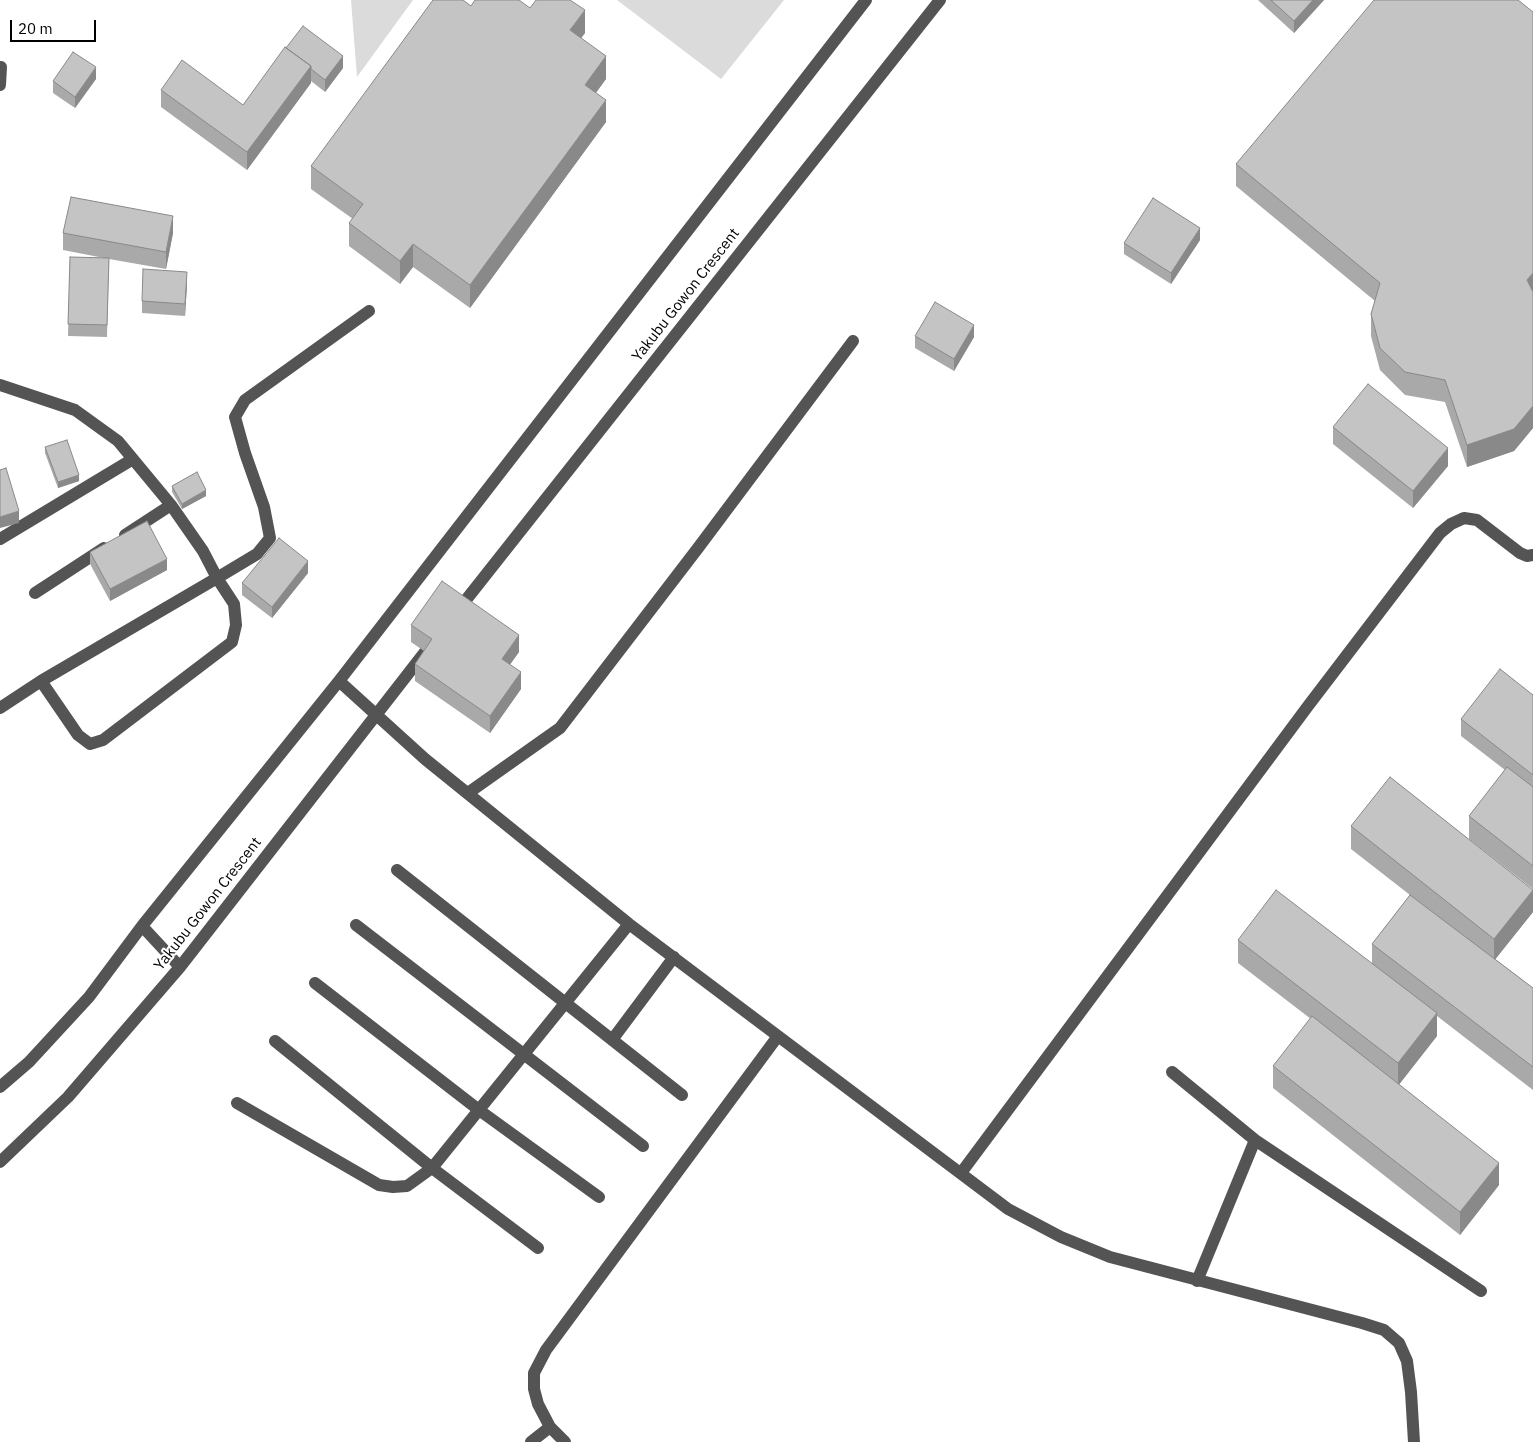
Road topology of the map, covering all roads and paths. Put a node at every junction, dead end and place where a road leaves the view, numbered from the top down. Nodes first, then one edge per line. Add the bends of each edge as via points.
1 (866, 0) edge
2 (940, 0) edge
3 (1, 67) dead end
4 (0, 85) edge
5 (370, 311) dead end
6 (852, 341) dead end
7 (0, 385) edge
8 (133, 459) junction
9 (171, 505) junction
10 (0, 538) edge
11 (1531, 557) edge
12 (217, 578) junction
13 (35, 593) dead end
14 (458, 610) edge
15 (425, 652) edge
16 (41, 681) junction
17 (340, 681) junction
18 (0, 708) edge
19 (375, 715) junction
20 (468, 793) junction
21 (397, 870) dead end
22 (629, 924) junction
23 (356, 925) dead end
24 (142, 926) junction
25 (674, 957) junction
26 (180, 967) junction
27 (315, 983) dead end
28 (565, 1003) junction
29 (778, 1036) junction
30 (275, 1040) dead end
31 (612, 1040) junction
32 (524, 1055) junction
33 (1172, 1072) dead end
34 (0, 1087) edge
35 (682, 1095) dead end
36 (237, 1103) dead end
37 (479, 1110) junction
38 (1254, 1140) junction
39 (643, 1146) dead end
40 (0, 1162) edge
41 (432, 1168) junction
42 (961, 1173) junction
43 (599, 1197) dead end
44 (538, 1248) dead end
45 (1197, 1281) junction
46 (1480, 1291) dead end
47 (550, 1427) junction
48 (531, 1442) edge
49 (565, 1442) edge
50 (1414, 1442) edge

1 - 17 street
2 - 14 street, Yakubu Gowon Crescent
3 - 4 street
5 - 12 street via 245,400 236,417 237,428 264,507 270,538 257,554
6 - 20 street via 560,728
7 - 8 street via 75,410 118,441
8 - 9 street
8 - 10 street
9 - 12 street via 203,551
9 - 13 street
11 - 42 street via 1520,553 1477,520 1464,518 1440,534
12 - 16 street
12 - 16 street via 234,604 236,625 232,642 103,740 90,744 78,735
15 - 19 street, Yakubu Gowon Crescent
16 - 18 street
17 - 19 street
17 - 24 street
19 - 20 street
19 - 26 street, Yakubu Gowon Crescent
20 - 22 street
21 - 28 street
22 - 25 street
22 - 28 street
23 - 32 street
24 - 26 street
24 - 34 street via 89,997 29,1062
25 - 29 street
25 - 31 street
26 - 40 street, Yakubu Gowon Crescent via 68,1097
27 - 37 street
28 - 31 street
28 - 32 street
29 - 42 street
29 - 47 street via 546,1350 534,1373 534,1389
30 - 41 street
31 - 35 street
32 - 37 street
32 - 39 street
33 - 38 street
36 - 41 street via 378,1185 407,1186
37 - 41 street
37 - 43 street
38 - 45 street
38 - 46 street
41 - 44 street
42 - 45 street via 1008,1209 1061,1237 1110,1257
45 - 50 street via 1384,1330 1398,1343 1407,1362
47 - 48 street
47 - 49 street

